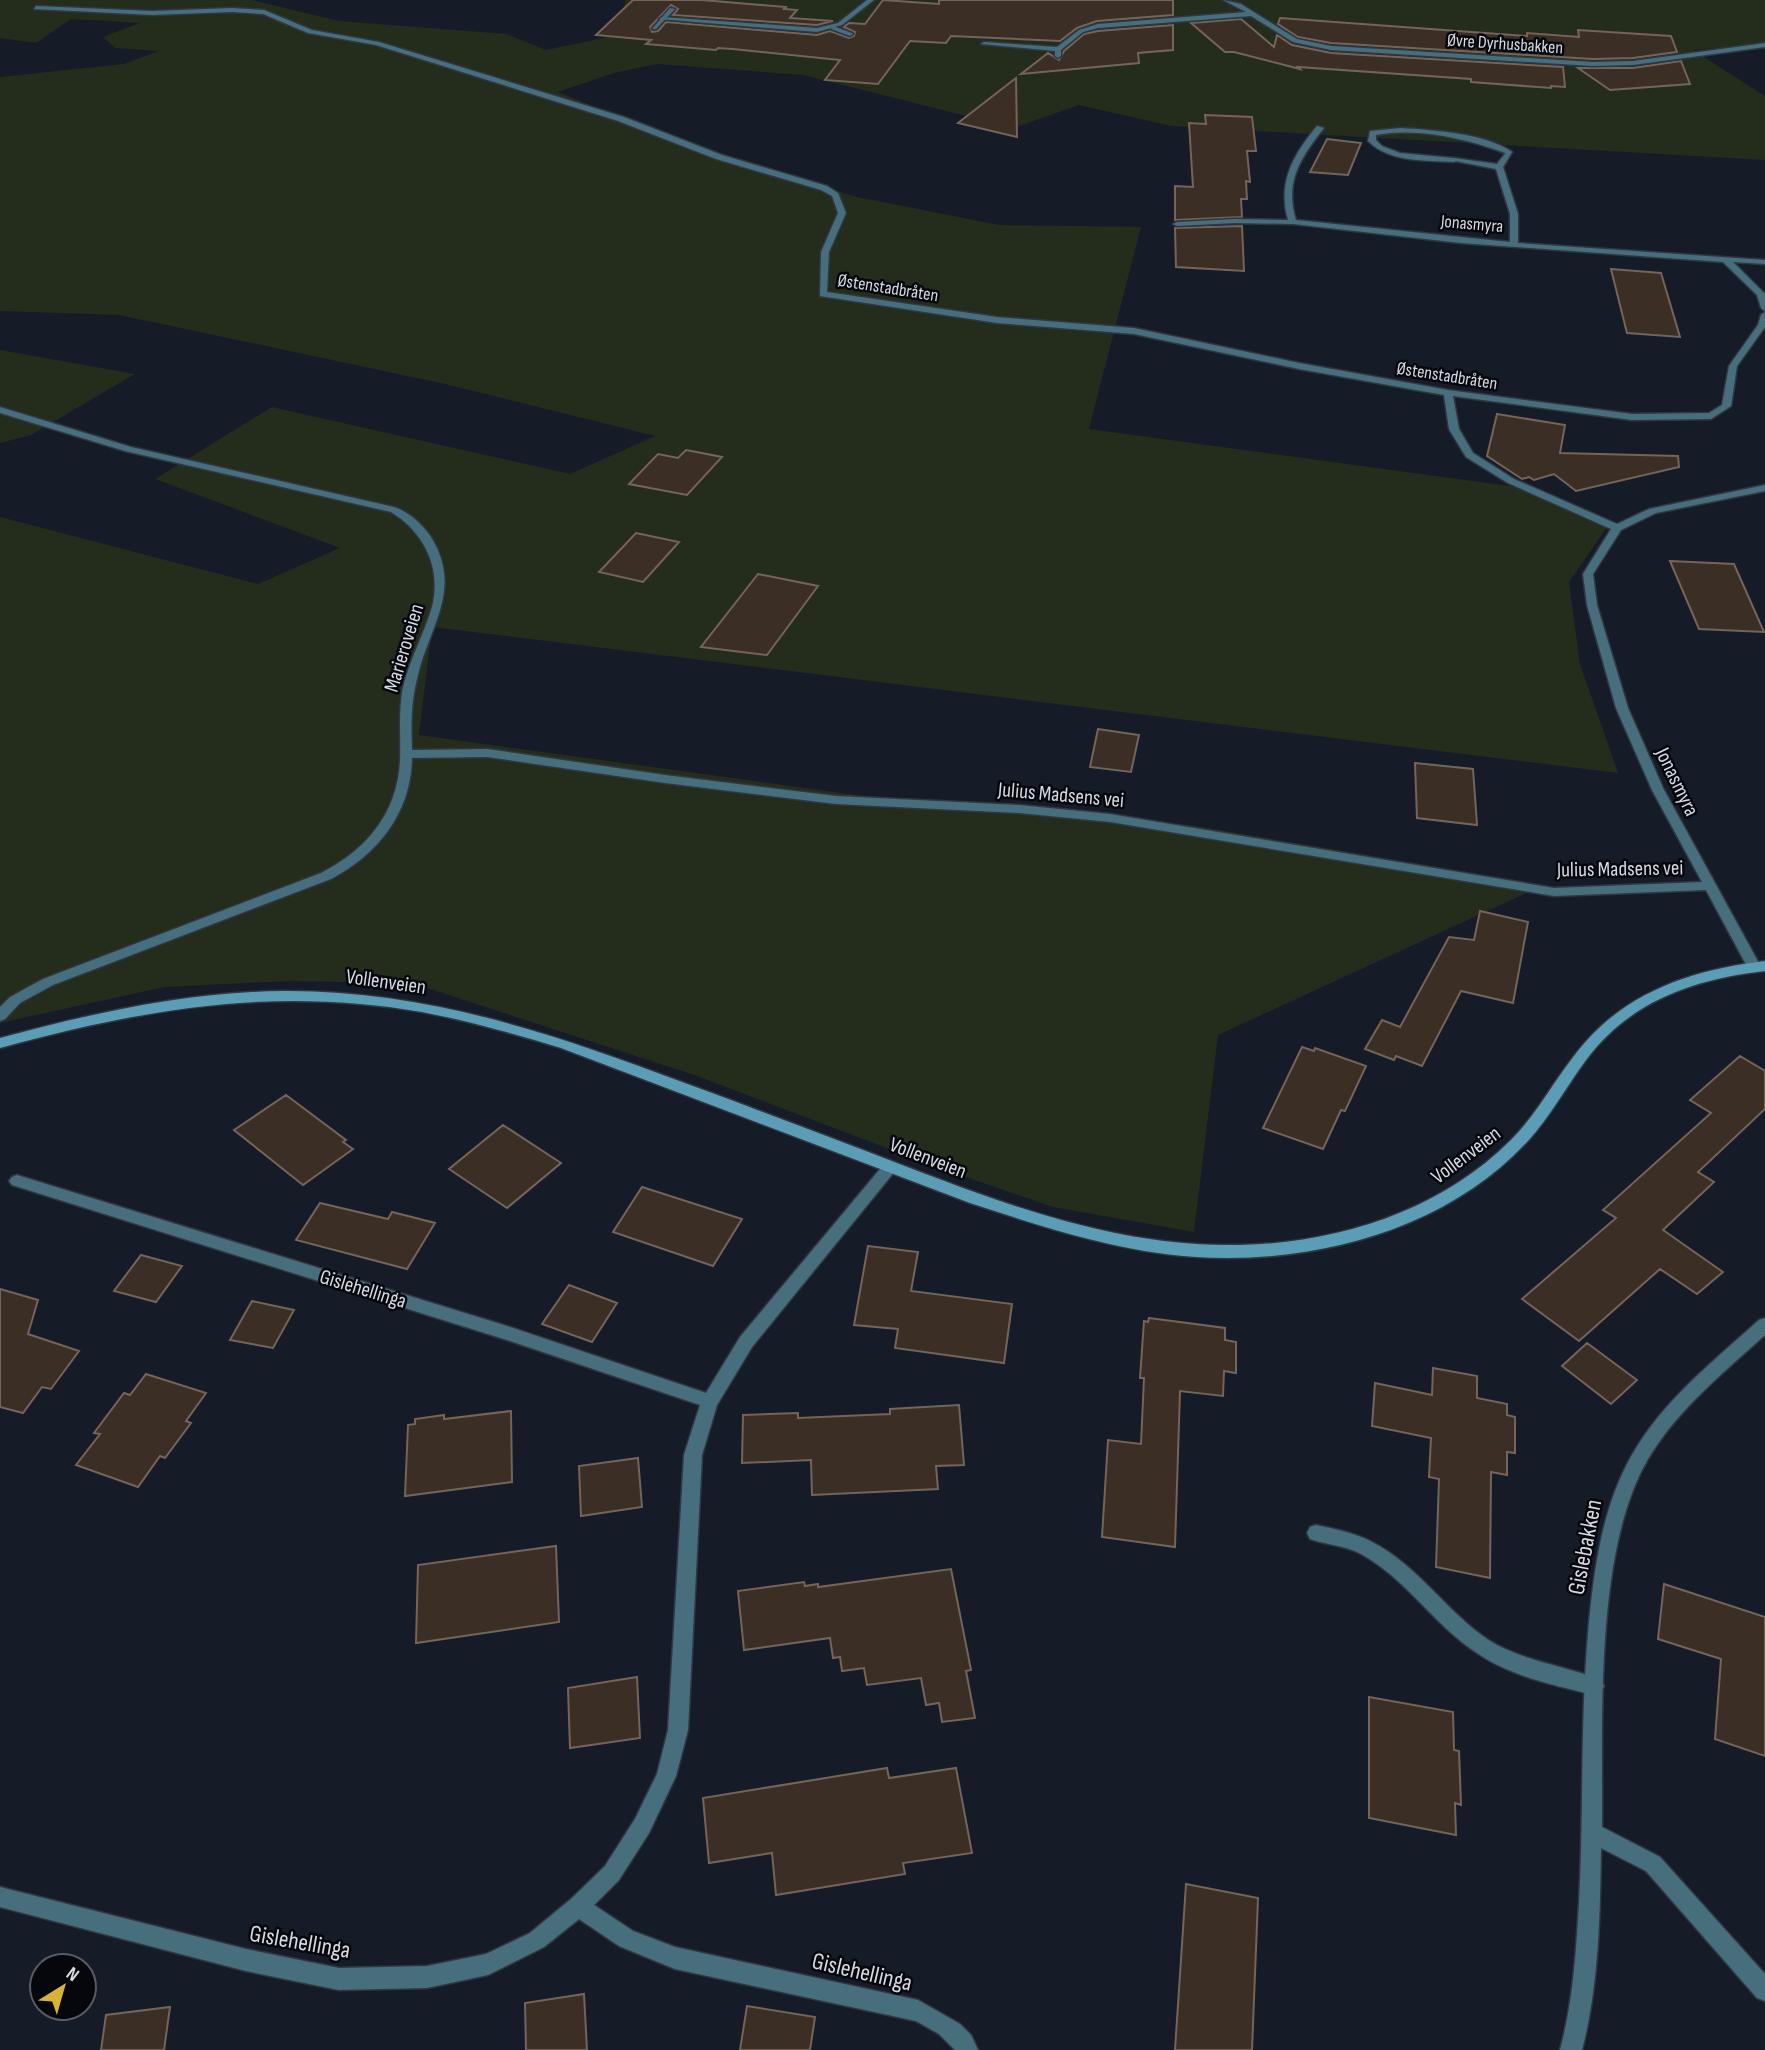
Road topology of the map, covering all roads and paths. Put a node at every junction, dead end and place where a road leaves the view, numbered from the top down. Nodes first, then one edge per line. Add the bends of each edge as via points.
1 (871, 0) edge
2 (1226, 0) edge
3 (36, 8) dead end
4 (672, 9) dead end
5 (1251, 14) junction
6 (662, 19) junction
7 (654, 28) dead end
8 (833, 28) junction
9 (850, 34) dead end
10 (984, 44) dead end
11 (1765, 44) edge
12 (1320, 128) dead end
13 (1499, 167) junction
14 (1293, 222) junction
15 (1177, 224) dead end
16 (1514, 245) junction
17 (1726, 260) junction
18 (1765, 262) edge
19 (1765, 308) edge
20 (1765, 319) edge
21 (1448, 393) junction
22 (0, 410) edge
23 (1765, 488) edge
24 (1617, 528) junction
25 (406, 754) junction
26 (1710, 886) junction
27 (1760, 966) edge
28 (0, 1016) edge
29 (0, 1043) edge
30 (890, 1167) junction
31 (17, 1181) dead end
32 (1765, 1325) edge
33 (708, 1401) junction
34 (1316, 1532) dead end
35 (1594, 1686) junction
36 (1593, 1833) junction
37 (0, 1897) edge
38 (578, 1906) junction
39 (1765, 1990) edge
40 (968, 2050) edge
41 (1571, 2050) edge

1 - 8 street
2 - 5 street, Øvre Dyrhusbakken
3 - 21 street, Østenstadbråten via 264,12 310,32 377,43 610,115 719,157 824,188 835,195 842,213 825,252 823,294 997,320 1134,331
4 - 6 street
5 - 10 street via 1098,26 1081,31 1058,53
5 - 11 street, Øvre Dyrhusbakken via 1311,46 1554,63 1633,63
6 - 7 street
6 - 8 street
8 - 9 street
12 - 14 street via 1291,169 1288,184
13 - 13 street via 1508,152 1484,141 1397,130 1373,133 1378,148 1391,153
13 - 16 street via 1518,225
14 - 15 street, Jonasmyra
14 - 16 street, Jonasmyra
16 - 17 street, Jonasmyra
17 - 18 street, Jonasmyra
17 - 19 street via 1761,294
20 - 21 street, Østenstadbråten via 1733,366 1726,405 1711,416 1632,417
21 - 24 street via 1454,429 1469,455 1511,481
22 - 25 street, Marieroveien via 117,446 381,506 412,519 431,545 440,589 413,669 404,713
23 - 24 street via 1653,511
24 - 26 street, Jonasmyra via 1588,574 1592,605 1627,720 1658,790
25 - 26 street, Julius Madsens vei via 488,753 798,796 1110,818 1554,892
25 - 28 street, Marieroveien via 397,803 384,830 342,868 48,982 15,1000
26 - 27 street, Jonasmyra
27 - 30 main road, Vollenveien via 1692,979 1631,1009 1595,1039 1526,1133 1477,1178 1440,1202 1349,1237 1245,1251 1154,1248 1045,1223
29 - 30 main road, Vollenveien via 130,1010 204,999 306,995 392,1002 492,1021 556,1041
30 - 33 street, Gislehellinga via 745,1343
31 - 33 street, Gislehellinga via 507,1333
32 - 35 street, Gislebakken via 1686,1399 1655,1435 1632,1472 1615,1512 1605,1561
33 - 38 street, Gislehellinga via 693,1455 678,1730 666,1776 642,1826 612,1873
34 - 35 street via 1366,1547 1381,1557 1464,1632 1500,1657
35 - 36 street, Gislebakken
36 - 39 street via 1653,1864
36 - 41 street, Gislebakken via 1581,2016
37 - 38 street, Gislehellinga via 339,1979 427,1977 488,1964 537,1940
38 - 40 street, Gislehellinga via 626,1939 675,1958 918,2011 943,2023

